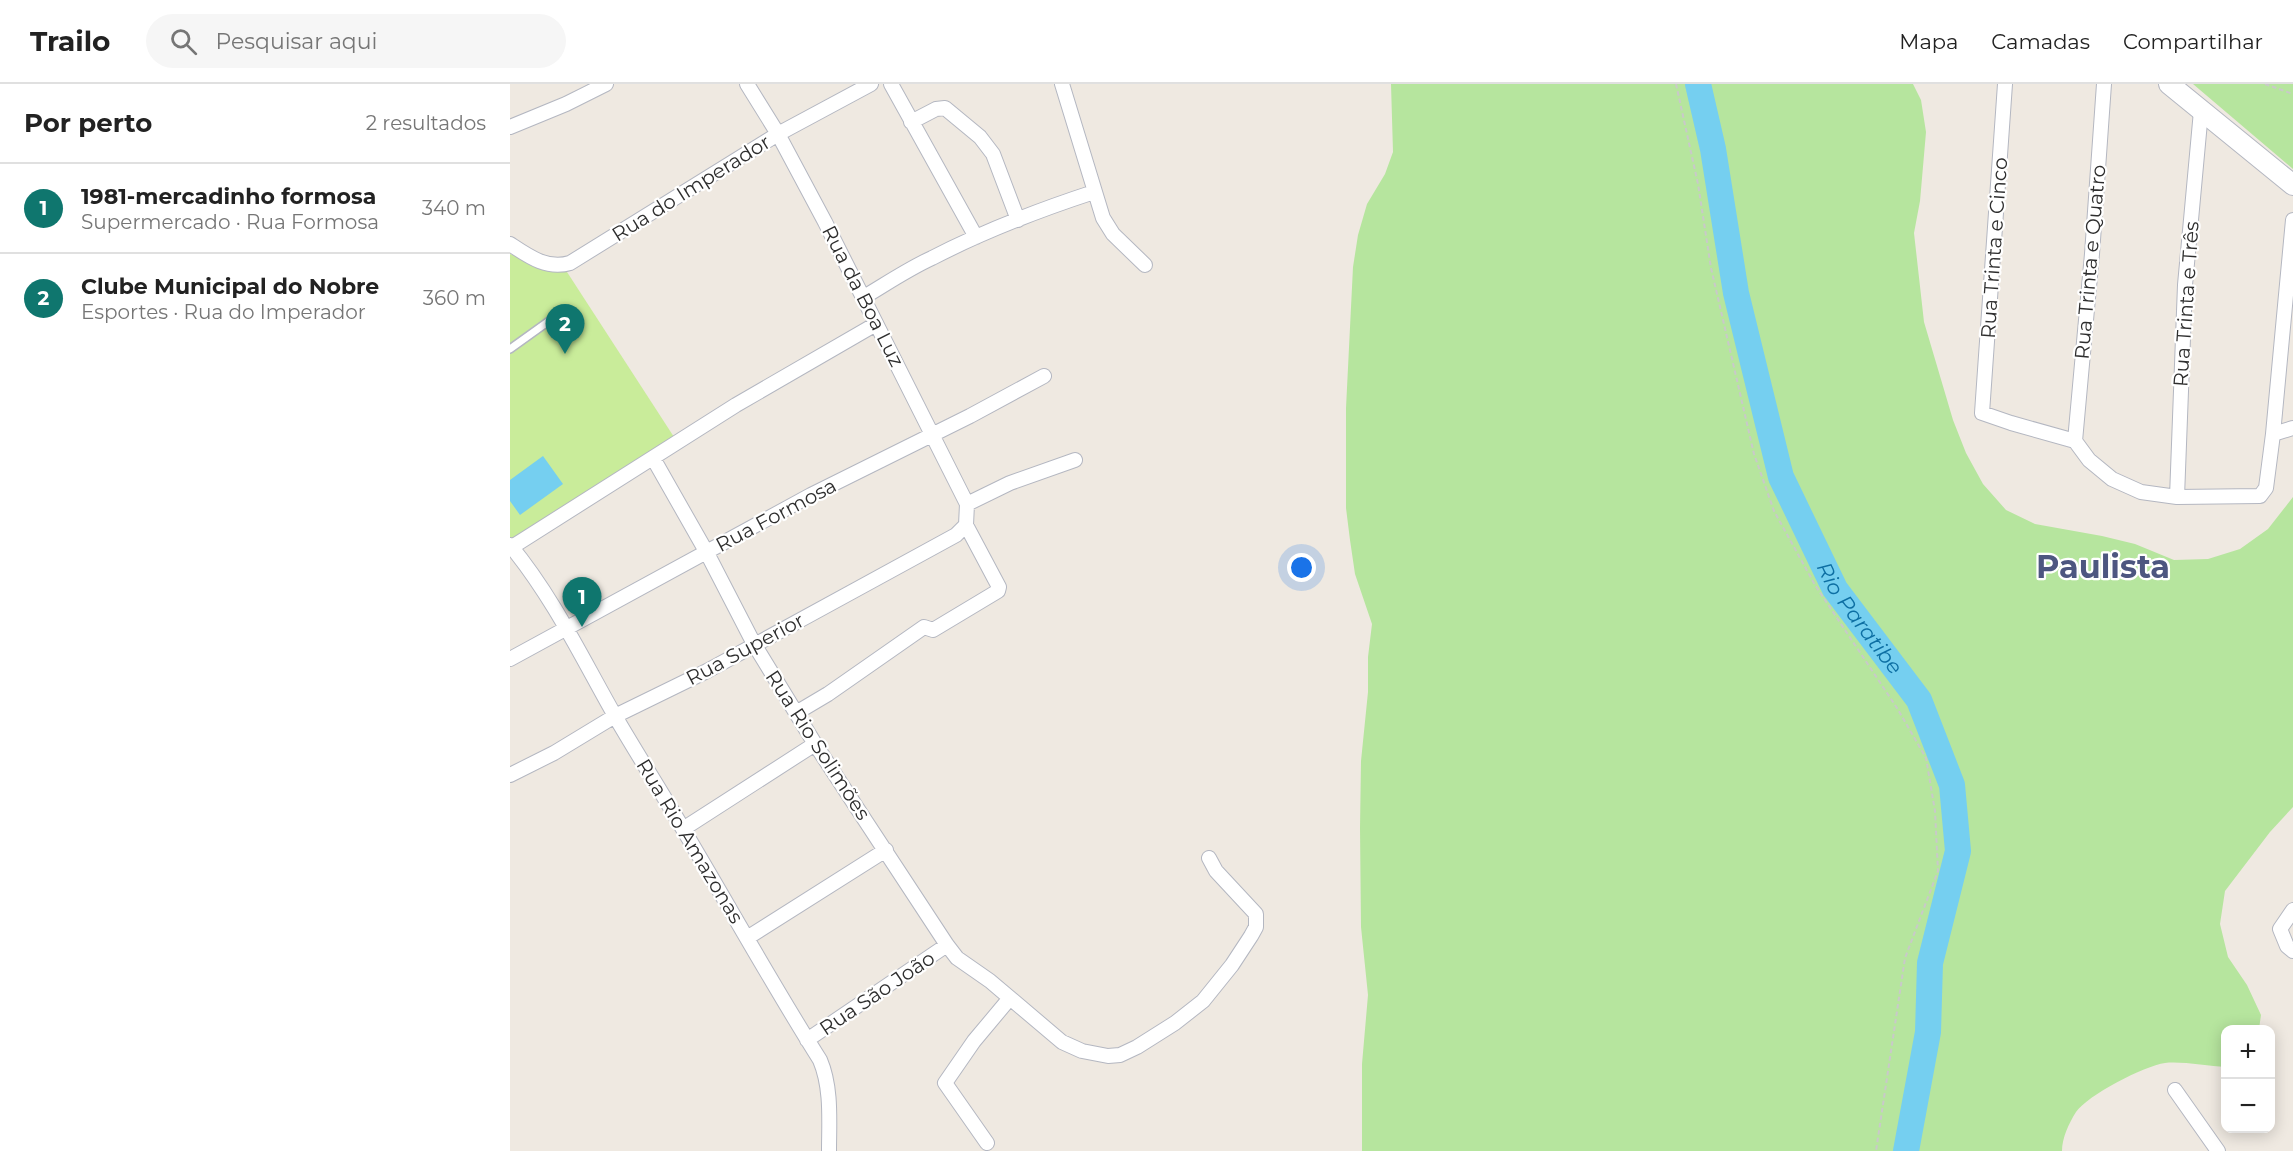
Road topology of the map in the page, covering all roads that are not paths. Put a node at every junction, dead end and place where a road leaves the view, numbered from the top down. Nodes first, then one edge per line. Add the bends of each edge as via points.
1 (606, 84) edge
2 (747, 84) edge
3 (871, 84) edge
4 (891, 84) edge
5 (1062, 84) edge
6 (2005, 84) edge
7 (2104, 84) edge
8 (2169, 84) edge
9 (2201, 111) junction
10 (911, 122) junction
11 (510, 127) edge
12 (778, 135) junction
13 (2293, 185) edge
14 (1094, 192) junction
15 (1018, 220) junction
16 (2293, 220) edge
17 (976, 237) junction
18 (510, 244) edge
19 (1145, 265) dead end
20 (864, 297) junction
21 (549, 321) dead end
22 (876, 324) junction
23 (510, 349) edge
24 (1044, 376) dead end
25 (2293, 428) edge
26 (2273, 434) junction
27 (933, 435) junction
28 (2075, 441) junction
29 (653, 458) junction
30 (1075, 460) dead end
31 (2176, 497) junction
32 (968, 514) junction
33 (511, 546) edge
34 (707, 553) junction
35 (567, 629) junction
36 (754, 644) junction
37 (510, 659) edge
38 (796, 712) junction
39 (615, 716) junction
40 (815, 744) junction
41 (510, 775) edge
42 (683, 829) junction
43 (886, 850) junction
44 (1209, 858) dead end
45 (2293, 910) edge
46 (747, 938) junction
47 (947, 945) junction
48 (2293, 951) edge
49 (1014, 1001) junction
50 (807, 1040) junction
51 (2175, 1090) dead end
52 (987, 1143) dead end
53 (830, 1151) edge
54 (2218, 1151) edge

1 - 11 street
2 - 12 street, Rua da Boa Luz
3 - 12 street, Rua do Imperador
4 - 10 street
5 - 14 street
6 - 28 street, Rua Trinta e Cinco via 1982,412
7 - 28 street, Rua Trinta e Quatro
8 - 9 street
9 - 13 street
9 - 31 street, Rua Trinta e Três via 2185,285
10 - 15 street via 945,108 980,137 998,164
10 - 17 street
12 - 18 street, Rua do Imperador via 570,263 549,265
12 - 20 street, Rua da Boa Luz
14 - 15 street
14 - 19 street via 1108,227
15 - 17 street
16 - 26 street
17 - 20 street
20 - 22 street, Rua da Boa Luz
21 - 23 lane
22 - 27 street, Rua da Boa Luz
22 - 29 street
24 - 27 street, Rua Formosa
25 - 26 street
26 - 31 street via 2266,488 2260,496
27 - 32 street, Rua da Boa Luz
27 - 34 street, Rua Formosa via 811,495
28 - 31 street via 2089,460 2112,479 2141,492
29 - 33 street
29 - 34 street, Rua Rio Solimões
30 - 32 street, Rua Superior via 1010,483
32 - 36 street, Rua Superior via 956,535
32 - 38 street, Rua da Boa Luz via 998,591 933,630 924,627
33 - 35 street, Rua Rio Amazonas
34 - 35 street, Rua Formosa
34 - 36 street, Rua Rio Solimões
35 - 37 street, Rua Formosa
35 - 39 street, Rua Rio Amazonas
36 - 38 street, Rua Rio Solimões
36 - 39 street, Rua Superior
38 - 40 street, Rua Rio Solimões
39 - 41 street, Rua Superior
39 - 42 street, Rua Rio Amazonas
40 - 42 street
40 - 43 street, Rua Rio Solimões
42 - 46 street, Rua Rio Amazonas
43 - 46 street
43 - 47 street, Rua Rio Solimões
44 - 49 street, Rua Rio Solimões via 1216,872 1256,914 1257,922 1232,965 1190,1013 1137,1047 1108,1056 1070,1047
45 - 48 street via 2280,929
46 - 50 street, Rua Rio Amazonas
47 - 49 street, Rua Rio Solimões via 957,958
47 - 50 street, Rua São João
49 - 52 street via 974,1041 945,1083
50 - 53 street, Rua Rio Amazonas via 825,1077
51 - 54 street

